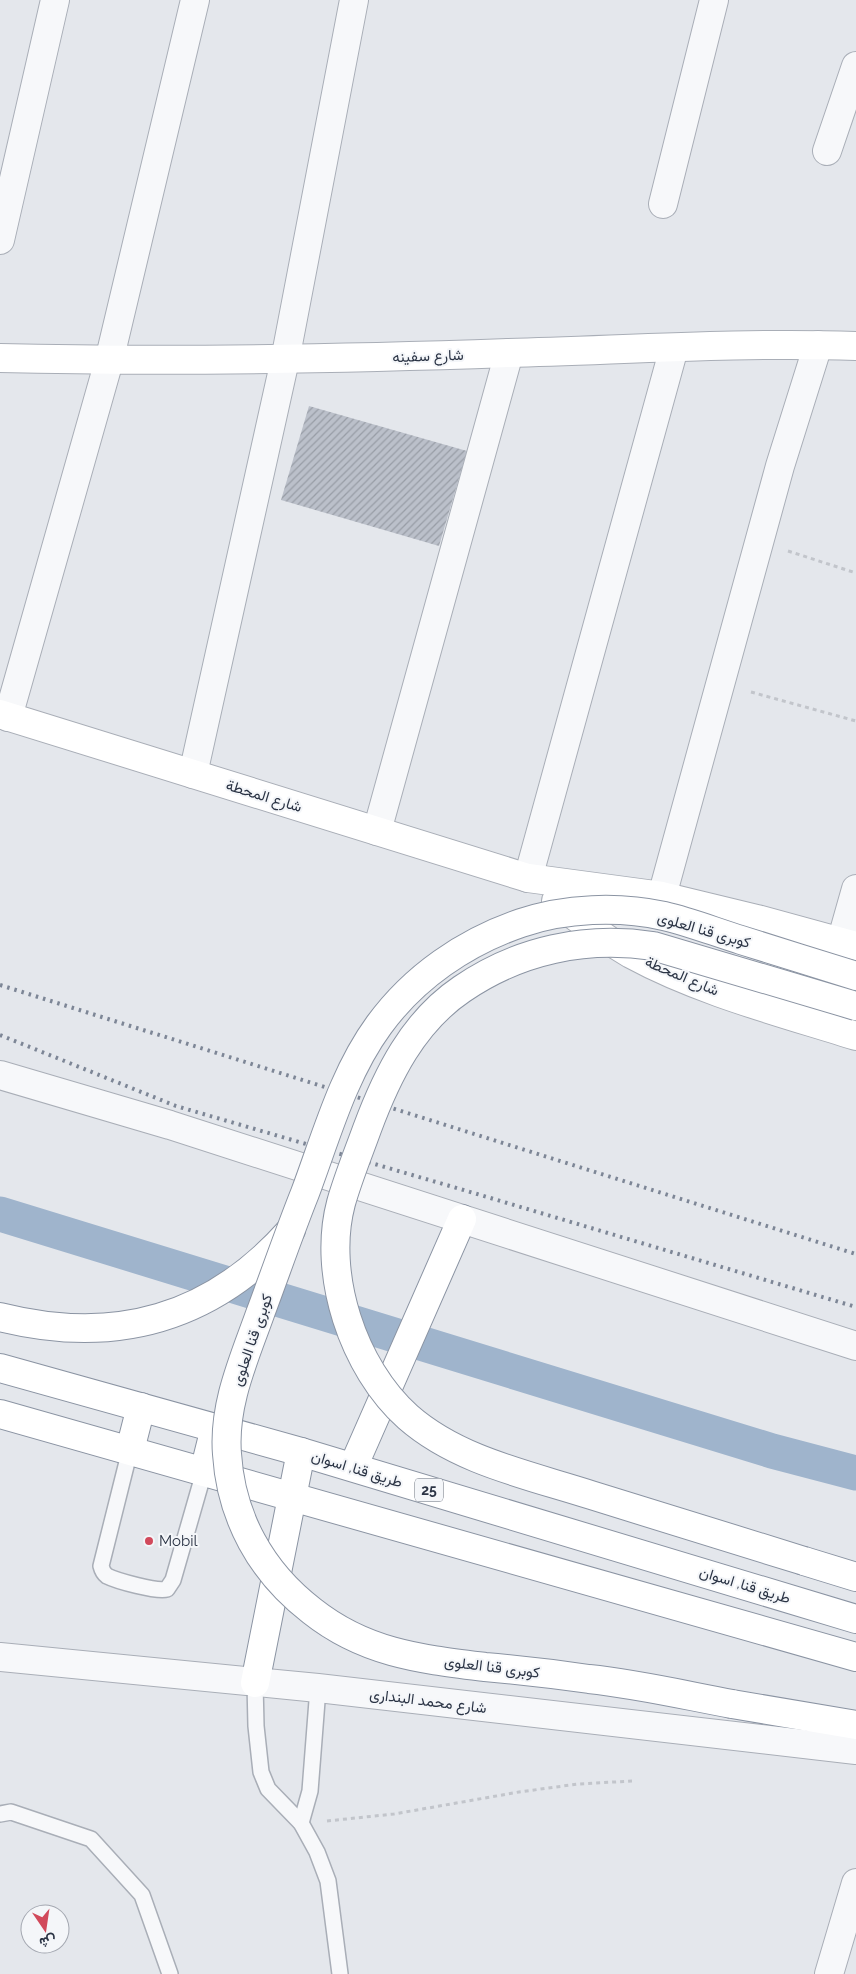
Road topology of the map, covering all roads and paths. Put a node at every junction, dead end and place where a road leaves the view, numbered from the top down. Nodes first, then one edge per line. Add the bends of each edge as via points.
1 (55, 0) edge
2 (195, 0) edge
3 (354, 0) edge
4 (714, 0) edge
5 (856, 66) edge
6 (827, 151) dead end
7 (663, 204) dead end
8 (0, 240) edge
9 (818, 344) junction
10 (856, 346) edge
11 (674, 348) junction
12 (509, 353) junction
13 (0, 358) edge
14 (285, 360) junction
15 (109, 361) junction
16 (761, 542) junction
17 (856, 573) edge
18 (721, 684) junction
19 (4, 715) edge
20 (856, 721) edge
21 (193, 774) junction
22 (377, 831) junction
23 (528, 878) junction
24 (856, 889) edge
25 (662, 896) junction
26 (849, 944) edge
27 (856, 976) edge
28 (856, 1006) edge
29 (856, 1036) edge
30 (0, 1075) edge
31 (462, 1219) junction
32 (291, 1230) junction
33 (0, 1317) edge
34 (856, 1346) edge
35 (0, 1368) edge
36 (140, 1407) junction
37 (0, 1414) edge
38 (215, 1428) junction
39 (130, 1450) junction
40 (301, 1452) junction
41 (353, 1467) junction
42 (204, 1472) junction
43 (292, 1497) junction
44 (856, 1577) edge
45 (856, 1619) edge
46 (0, 1657) edge
47 (856, 1657) edge
48 (255, 1682) junction
49 (318, 1688) junction
50 (856, 1725) edge
51 (856, 1750) edge
52 (632, 1781) dead end
53 (0, 1814) edge
54 (301, 1823) junction
55 (856, 1883) edge
56 (170, 1974) edge
57 (340, 1974) edge
58 (829, 1974) edge

1 - 8 street
2 - 15 street
3 - 14 street
4 - 7 street
5 - 6 street
9 - 10 main road, شارع سفينه
9 - 11 main road, شارع سفينه
9 - 16 street via 780,466
11 - 12 main road, شارع سفينه
11 - 23 street
12 - 14 main road, شارع سفينه
12 - 22 street
13 - 15 main road, شارع سفينه
14 - 15 main road, شارع سفينه
14 - 21 street
15 - 19 street
16 - 17 path
16 - 18 street
18 - 20 path
18 - 25 street
19 - 21 main road, شارع المحطة
21 - 22 main road, شارع المحطة
22 - 23 main road, شارع المحطة
23 - 25 main road, شارع المحطة
23 - 29 main road, شارع المحطة via 577,918 630,953 687,981
24 - 26 street
25 - 26 main road, شارع المحطة
27 - 32 main road, كوبرى قنا العلوى, bridge via 662,916 616,910 569,912 524,922 481,939 441,963 380,1023 359,1056
28 - 44 main road, كوبرى قنا العلوى, bridge via 653,946 623,942 592,942 562,947 526,956 492,970 460,990 432,1014 408,1042 389,1074 340,1204 335,1243 346,1319 361,1355 407,1416 440,1440 496,1464
30 - 31 street via 170,1125
31 - 34 street
31 - 41 main road
32 - 33 main road via 269,1254 230,1285 186,1309 155,1320 85,1328 49,1326
32 - 50 main road, كوبرى قنا العلوى, bridge via 238,1374 229,1411 226,1449 230,1487 242,1523 260,1558 284,1587 313,1612 350,1636 392,1652 436,1661 595,1679
35 - 36 main road, طريق قنا, اسوان / 25
36 - 38 main road, طريق قنا, اسوان / 25
36 - 39 main road
37 - 39 main road
38 - 40 main road, طريق قنا, اسوان / 25
38 - 42 main road
39 - 42 main road
39 - 42 lane via 101,1566 109,1577 156,1590 167,1589 173,1580
40 - 41 main road, طريق قنا, اسوان / 25
40 - 43 main road
41 - 45 main road, طريق قنا, اسوان / 25
42 - 43 main road
43 - 47 main road
43 - 48 main road
46 - 48 street, شارع محمد البندارى
48 - 49 street, شارع محمد البندارى
48 - 54 lane via 261,1772 268,1789
49 - 51 street, شارع محمد البندارى
49 - 54 lane via 310,1791
52 - 54 path via 544,1789 394,1814
53 - 56 lane via 11,1812 91,1838 142,1895
54 - 57 lane via 328,1881
55 - 58 street

